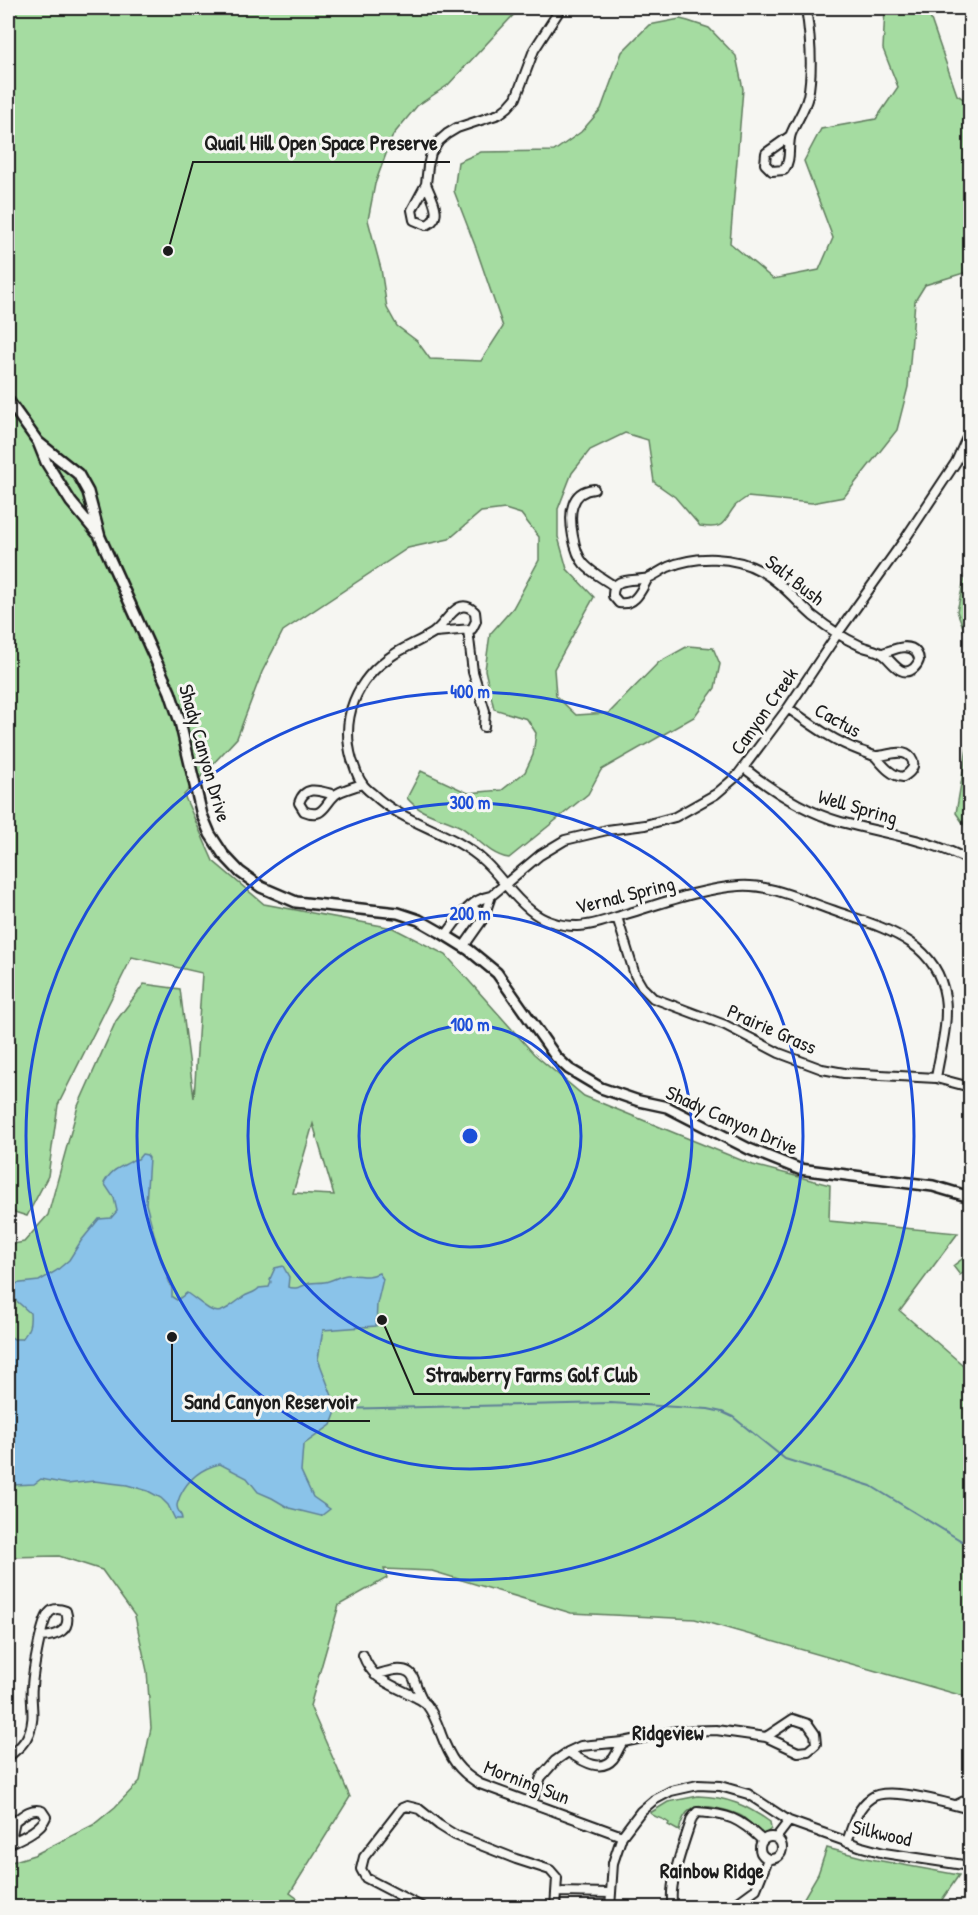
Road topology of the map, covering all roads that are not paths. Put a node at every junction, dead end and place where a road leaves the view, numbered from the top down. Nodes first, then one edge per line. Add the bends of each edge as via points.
1 (561, 8) edge
2 (806, 8) edge
3 (790, 136) junction
4 (426, 184) junction
5 (8, 400) edge
6 (970, 431) edge
7 (38, 442) junction
8 (594, 489) dead end
9 (100, 537) junction
10 (648, 578) junction
11 (614, 586) junction
12 (468, 630) junction
13 (435, 632) junction
14 (838, 633) junction
15 (883, 653) dead end
16 (788, 708) junction
17 (484, 727) dead end
18 (875, 756) junction
19 (744, 768) junction
20 (362, 784) junction
21 (335, 795) dead end
22 (970, 861) edge
23 (504, 884) junction
24 (491, 896) junction
25 (470, 906) junction
26 (484, 916) junction
27 (617, 917) junction
28 (446, 935) junction
29 (464, 946) junction
30 (936, 1078) junction
31 (970, 1087) edge
32 (970, 1197) edge
33 (41, 1636) dead end
34 (363, 1654) dead end
35 (375, 1675) junction
36 (425, 1703) junction
37 (766, 1737) junction
38 (623, 1742) junction
39 (567, 1752) junction
40 (8, 1757) edge
41 (970, 1798) edge
42 (532, 1802) junction
43 (956, 1805) junction
44 (970, 1809) edge
45 (789, 1821) junction
46 (622, 1836) junction
47 (776, 1838) junction
48 (762, 1840) junction
49 (847, 1842) junction
50 (11, 1843) edge
51 (768, 1859) junction
52 (970, 1866) edge
53 (557, 1892) junction
54 (611, 1893) junction
55 (424, 1908) edge
56 (555, 1908) edge
57 (610, 1908) edge
58 (674, 1908) edge
59 (730, 1908) edge

1 - 4 street via 534,50 516,98 498,114 457,128 439,141 428,166
2 - 3 street via 808,97
3 - 3 street via 766,153 765,164 772,171 788,165
4 - 4 street via 412,208 414,220 426,225 433,222 436,214
5 - 7 street
6 - 14 street, Canyon Creek via 956,462
7 - 9 street via 71,502
7 - 9 street via 78,474 88,492
8 - 11 street via 579,494 573,505 575,548 582,562
9 - 28 street, Shady Canyon Drive via 170,692 202,815 223,854 240,872 279,896 296,902 398,913
10 - 11 street, Salt Bush
10 - 11 street, Salt Bush via 631,602 619,603
10 - 14 street, Salt Bush via 690,561 743,563 763,572
12 - 13 street, Vernal Spring
12 - 13 street, Vernal Spring via 475,625 476,616 464,606 456,609
12 - 17 street via 473,672 485,711
13 - 20 street, Vernal Spring via 393,654 371,672 352,701 349,748
14 - 15 street, Salt Bush
14 - 16 street, Canyon Creek
16 - 18 street, Cactus via 839,743
16 - 19 street, Canyon Creek
18 - 18 street, Cactus via 897,776 903,777 912,770 912,759 906,754
19 - 22 street, Well Spring via 788,800 825,817 927,843
19 - 23 street, Canyon Creek via 716,794 675,817 565,840
20 - 21 street
20 - 23 street, Vernal Spring via 395,813 462,844
23 - 24 street, Canyon Creek
23 - 27 street, Vernal Spring via 520,903 546,921 577,926
24 - 25 street, Canyon Creek
24 - 26 street, Canyon Creek
25 - 26 street
25 - 28 street, Canyon Creek
26 - 29 street, Canyon Creek
27 - 30 street, Prairie Grass via 635,975 653,998 822,1069
27 - 30 street, Vernal Spring via 713,889 741,886 773,890 895,933 918,947 940,977 945,1021
28 - 29 street, Shady Canyon Drive
29 - 32 street, Shady Canyon Drive via 497,973 556,1057 601,1088 667,1107 749,1149 799,1169 933,1185
30 - 31 street, Prairie Grass
33 - 40 street via 31,1688 33,1718 22,1745
34 - 35 street
35 - 36 street
35 - 36 street, Morning Sun via 402,1669 411,1673
36 - 42 street, Morning Sun via 436,1718 448,1752 466,1776
37 - 37 street via 793,1719 808,1724 816,1744 808,1751 798,1752
37 - 38 street via 716,1730 687,1731
38 - 39 street via 580,1746
38 - 39 street via 606,1764 589,1764
39 - 42 street via 541,1777
41 - 43 street
42 - 46 street, Morning Sun
43 - 44 street
43 - 49 street via 887,1792 873,1796 860,1810
45 - 46 street, Silkwood via 748,1794 698,1785 671,1791 654,1800 641,1810
45 - 47 street
45 - 49 street, Silkwood
46 - 54 street, Silkwood via 613,1863
47 - 48 street via 768,1836
47 - 51 street via 781,1843 780,1854
48 - 51 street via 760,1851
48 - 58 street via 737,1819 697,1812 672,1884
49 - 52 street, Silkwood via 884,1853
50 - 50 street via 43,1824 46,1817 42,1811 30,1811 15,1821
51 - 59 street via 756,1889
53 - 54 street
53 - 55 street via 556,1878 550,1870 455,1835 414,1806 407,1806 364,1857 361,1869 366,1878
53 - 56 street
54 - 57 street, Silkwood

